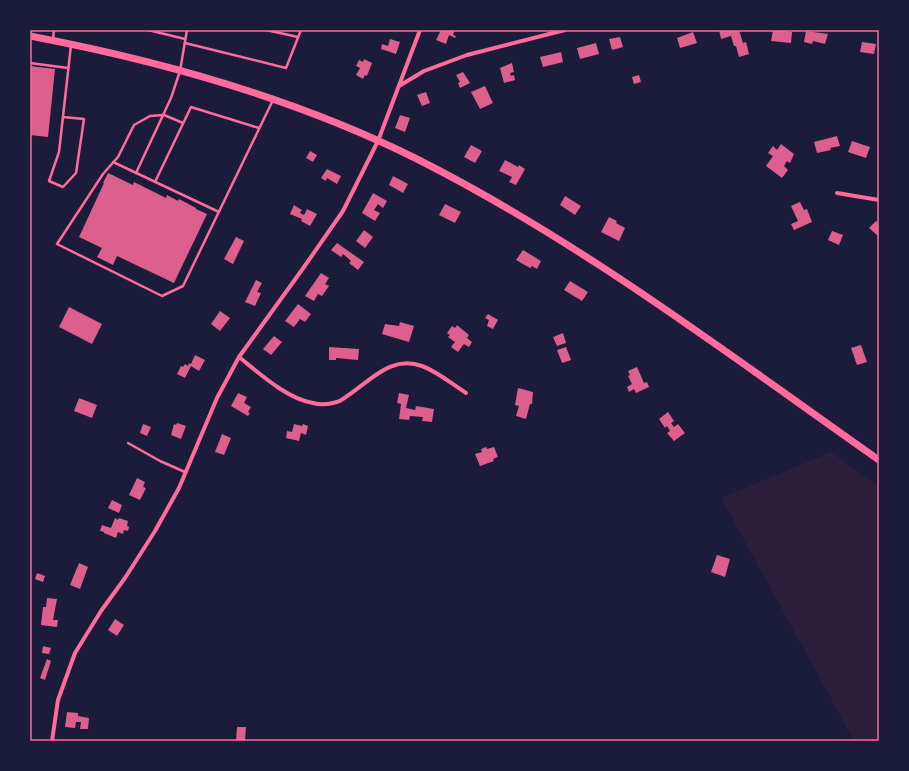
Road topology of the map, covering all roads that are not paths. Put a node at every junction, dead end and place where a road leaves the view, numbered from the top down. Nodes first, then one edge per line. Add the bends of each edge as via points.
1 (54, 30) edge
2 (148, 30) edge
3 (188, 30) edge
4 (266, 30) edge
5 (301, 30) edge
6 (420, 30) edge
7 (565, 30) edge
8 (30, 36) edge
9 (298, 37) junction
10 (53, 41) junction
11 (185, 41) junction
12 (71, 44) junction
13 (30, 63) edge
14 (68, 68) junction
15 (180, 71) junction
16 (398, 86) junction
17 (273, 100) junction
18 (164, 115) junction
19 (63, 117) junction
20 (183, 123) junction
21 (259, 128) junction
22 (378, 141) junction
23 (114, 162) junction
24 (136, 173) junction
25 (155, 182) junction
26 (837, 193) dead end
27 (879, 200) edge
28 (219, 212) junction
29 (239, 357) junction
30 (466, 393) dead end
31 (128, 443) dead end
32 (879, 460) edge
33 (186, 472) junction
34 (52, 741) edge

1 - 10 lane
2 - 11 lane
3 - 11 lane
4 - 9 lane
5 - 9 lane
6 - 16 street
7 - 16 street via 467,55 424,71
8 - 10 main road
9 - 11 lane via 286,68
10 - 12 main road
11 - 15 lane
12 - 14 lane
12 - 15 main road
13 - 14 lane
14 - 19 lane
15 - 17 main road
15 - 18 lane
16 - 22 street
17 - 21 lane
17 - 22 main road
18 - 20 lane
18 - 23 lane via 150,116 134,125
18 - 24 lane
19 - 19 lane via 59,152 49,181 63,187 76,173 84,119
20 - 21 lane via 191,107
20 - 25 lane
21 - 28 lane
22 - 29 street via 343,211
22 - 32 main road via 468,186 578,251
23 - 24 lane
23 - 28 lane via 103,174 57,244 162,296 184,286
24 - 25 lane
25 - 28 lane
26 - 27 street
29 - 30 street via 282,389 300,400 312,403 338,402 374,375 390,366 405,363 431,370
29 - 33 street via 217,398
31 - 33 lane
33 - 34 street via 155,531 75,653 58,700

